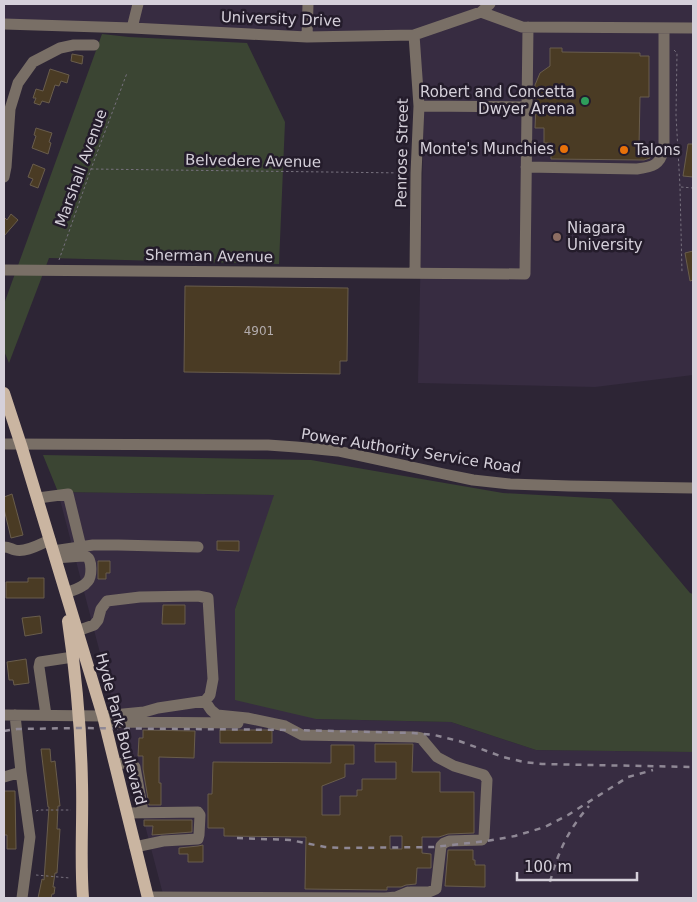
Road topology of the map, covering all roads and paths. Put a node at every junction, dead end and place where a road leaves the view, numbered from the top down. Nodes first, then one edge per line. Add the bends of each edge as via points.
1 (138, 4) edge
2 (308, 4) edge
3 (490, 4) edge
4 (480, 12) junction
5 (4, 24) edge
6 (528, 27) junction
7 (132, 28) junction
8 (664, 28) junction
9 (693, 28) edge
10 (414, 34) junction
11 (307, 37) junction
12 (664, 41) junction
13 (94, 45) dead end
14 (127, 73) dead end
15 (419, 106) junction
16 (527, 108) junction
17 (526, 167) junction
18 (91, 169) junction
19 (416, 173) junction
20 (4, 177) edge
21 (680, 187) junction
22 (693, 188) edge
23 (4, 270) edge
24 (56, 270) junction
25 (415, 273) junction
26 (682, 273) dead end
27 (4, 393) edge
28 (4, 444) edge
29 (22, 445) junction
30 (693, 488) edge
31 (38, 498) junction
32 (4, 547) edge
33 (81, 547) junction
34 (198, 547) dead end
35 (54, 554) junction
36 (66, 592) junction
37 (77, 631) junction
38 (73, 657) junction
39 (205, 701) junction
40 (10, 715) edge
41 (46, 715) junction
42 (79, 715) junction
43 (104, 720) junction
44 (260, 721) junction
45 (115, 764) junction
46 (21, 772) junction
47 (4, 777) edge
48 (72, 810) dead end
49 (127, 812) junction
50 (143, 812) junction
51 (27, 815) junction
52 (135, 847) junction
53 (26, 874) junction
54 (70, 878) dead end
55 (82, 895) edge
56 (22, 898) edge
57 (148, 898) edge
58 (167, 898) edge

1 - 7 street
2 - 11 street
3 - 4 street, University Drive
4 - 6 street
4 - 10 street, University Drive
5 - 7 street, University Drive
6 - 8 street
6 - 16 street
7 - 11 street, University Drive
8 - 9 street
8 - 12 street
10 - 11 street, University Drive
10 - 15 street, Penrose Street
12 - 17 street via 662,158 649,167 637,169
12 - 21 path via 677,53
13 - 20 street via 74,45 54,51 33,62 18,83 10,109
14 - 18 path, Marshall Avenue
15 - 16 street
15 - 19 street, Penrose Street
16 - 17 street
17 - 25 street, Sherman Avenue via 525,274
18 - 19 path, Belvedere Avenue
18 - 24 path, Marshall Avenue
19 - 25 street, Penrose Street
21 - 22 path
21 - 26 path
23 - 24 street, Sherman Avenue
24 - 25 street, Sherman Avenue
27 - 29 main road, Hyde Park Boulevard
28 - 29 street, Power Authority Service Road
29 - 30 street, Power Authority Service Road via 296,446 344,452 473,480 510,484
29 - 31 main road, Hyde Park Boulevard
31 - 33 street via 68,494
31 - 35 main road, Hyde Park Boulevard
32 - 35 street
33 - 34 street
33 - 35 street
35 - 36 main road, Hyde Park Boulevard
35 - 36 street via 86,556 89,559 88,580 80,588
35 - 38 main road, Hyde Park Boulevard
36 - 37 main road, Hyde Park Boulevard
37 - 39 street via 94,625 107,601 150,597 208,598 213,679 210,695
37 - 43 main road, Hyde Park Boulevard
38 - 41 street via 40,662
38 - 42 main road, Hyde Park Boulevard
39 - 43 street
39 - 44 street via 217,715
40 - 41 street
40 - 46 street
41 - 42 street
42 - 43 street
42 - 55 main road, Hyde Park Boulevard
43 - 44 street via 252,724
43 - 45 main road, Hyde Park Boulevard
44 - 58 street via 285,726 302,735 421,738 437,757 484,775 487,780 484,837 482,840 444,843 436,889 429,892 409,892 385,898
45 - 49 main road, Hyde Park Boulevard
45 - 50 street via 128,762 135,767
46 - 47 street
46 - 51 street
48 - 51 path via 39,810
49 - 50 street
49 - 52 main road, Hyde Park Boulevard
50 - 52 street via 198,812 199,835 198,839
51 - 53 street via 30,837
52 - 57 main road, Hyde Park Boulevard
53 - 54 path
53 - 56 street
57 - 58 street

